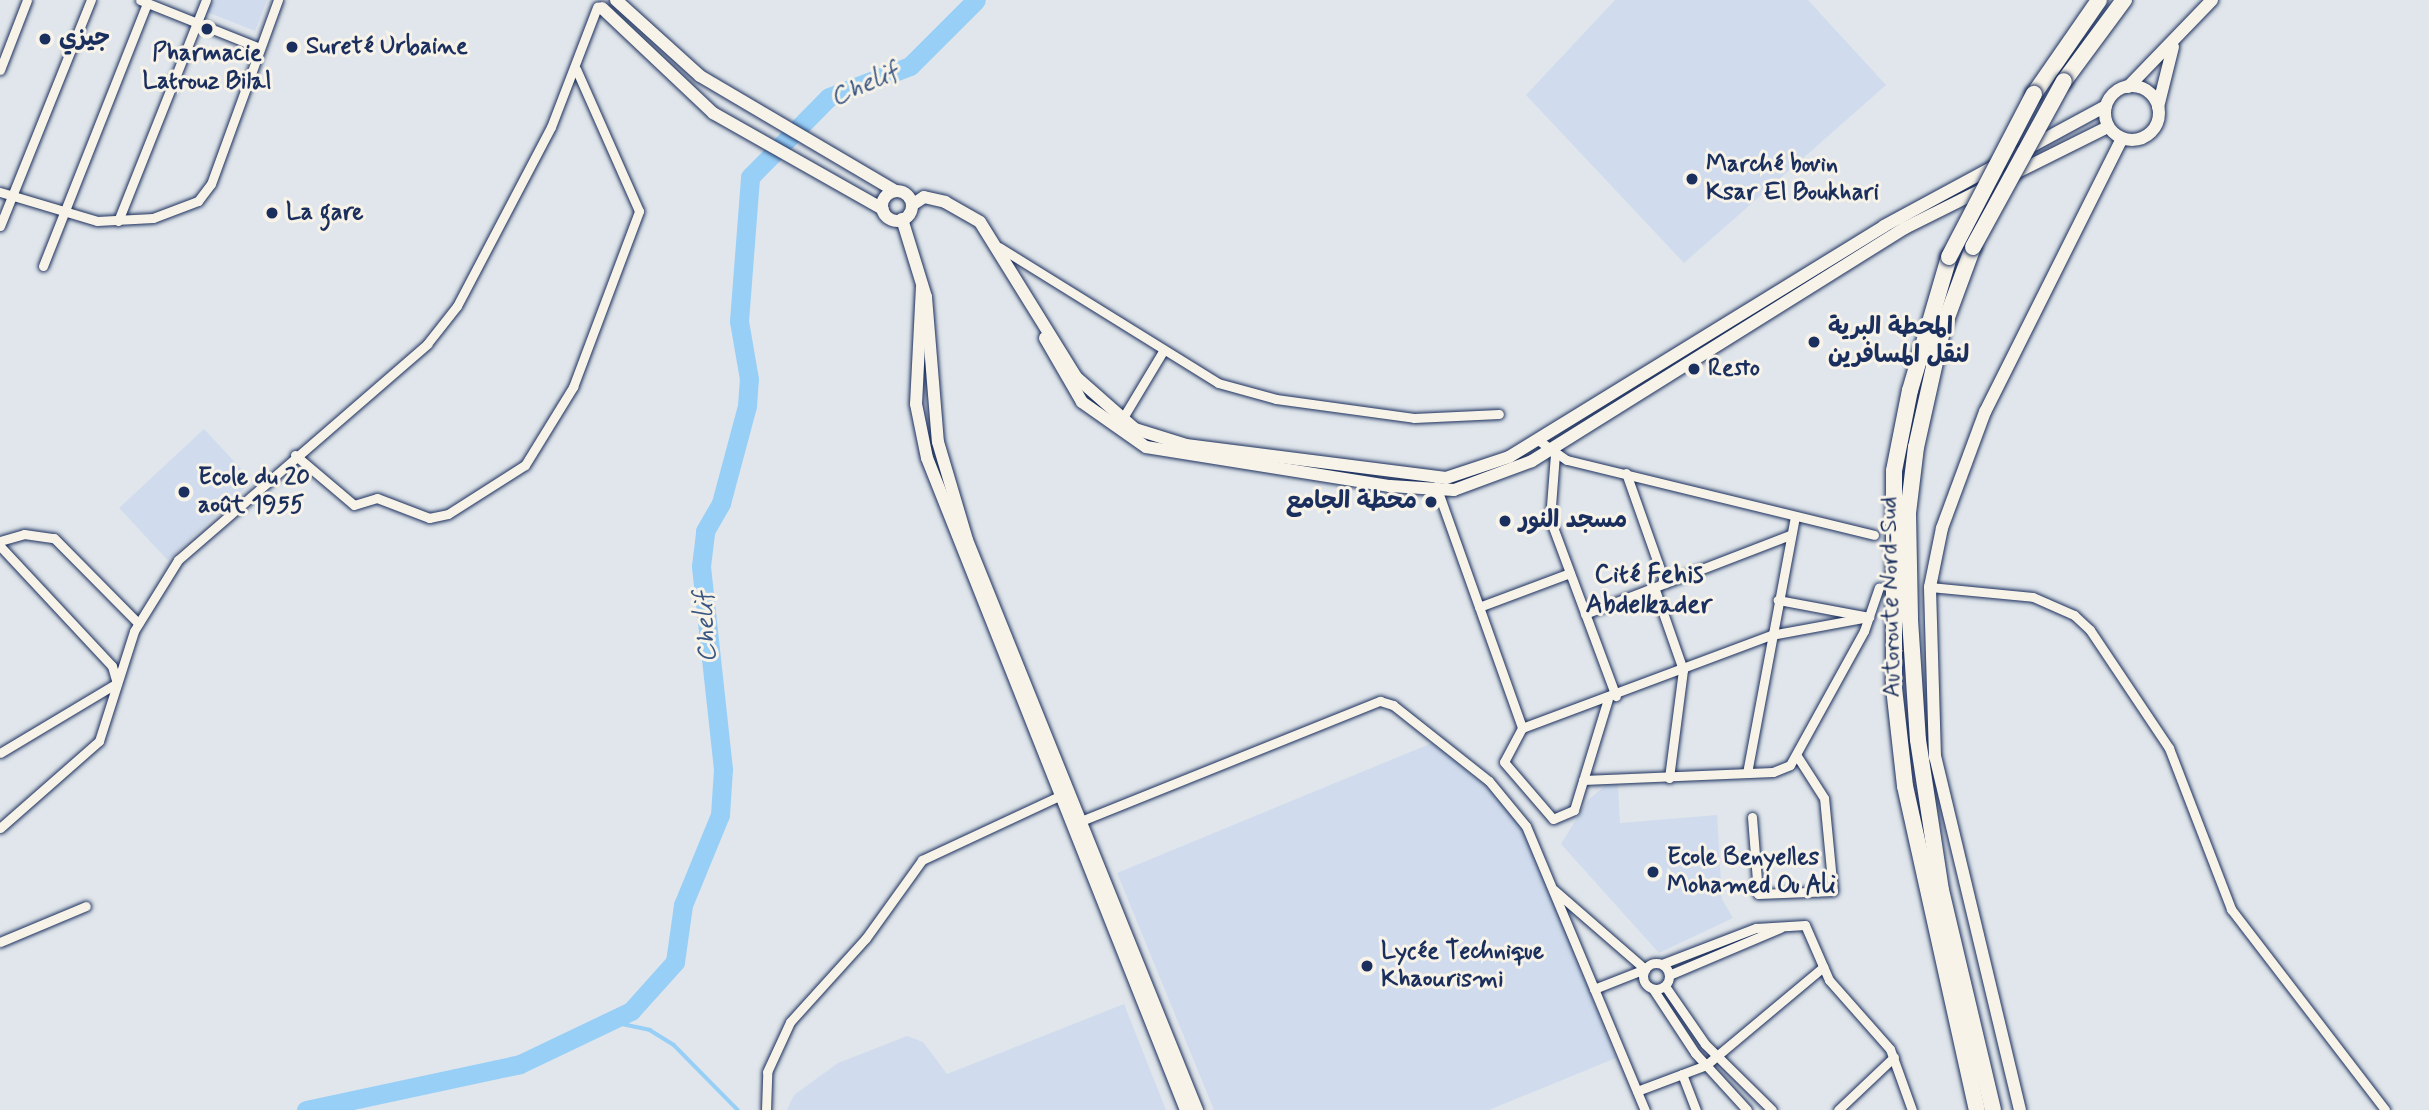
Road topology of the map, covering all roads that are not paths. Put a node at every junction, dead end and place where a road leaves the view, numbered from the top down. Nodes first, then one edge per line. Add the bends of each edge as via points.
1 (27, 0) edge
2 (91, 0) edge
3 (206, 0) edge
4 (278, 0) edge
5 (615, 0) edge
6 (2099, 0) edge
7 (2124, 0) edge
8 (2212, 0) edge
9 (143, 2) edge
10 (596, 5) edge
11 (197, 24) junction
12 (2173, 46) junction
13 (260, 48) junction
14 (576, 69) junction
15 (0, 70) edge
16 (2128, 87) junction
17 (2106, 106) junction
18 (2158, 108) junction
19 (2108, 127) junction
20 (2122, 138) junction
21 (895, 191) junction
22 (0, 192) edge
23 (13, 196) junction
24 (912, 205) junction
25 (883, 209) junction
26 (62, 215) junction
27 (902, 219) junction
28 (118, 221) junction
29 (0, 226) edge
30 (999, 247) junction
31 (43, 266) dead end
32 (922, 286) junction
33 (1163, 351) junction
34 (1499, 414) dead end
35 (1121, 421) junction
36 (1538, 440) junction
37 (1552, 452) junction
38 (295, 455) junction
39 (1626, 473) junction
40 (1435, 484) junction
41 (1795, 517) junction
42 (1790, 535) junction
43 (1874, 535) dead end
44 (0, 544) edge
45 (1570, 573) junction
46 (1665, 583) junction
47 (1654, 587) junction
48 (1879, 587) dead end
49 (1930, 587) junction
50 (1778, 600) junction
51 (1479, 607) junction
52 (1585, 614) junction
53 (1869, 617) junction
54 (138, 623) junction
55 (1771, 635) junction
56 (1683, 670) junction
57 (117, 683) junction
58 (1612, 698) junction
59 (1522, 728) junction
60 (0, 753) edge
61 (1797, 756) junction
62 (1747, 773) junction
63 (1669, 778) junction
64 (1583, 780) junction
65 (1059, 796) junction
66 (1752, 817) dead end
67 (1076, 823) junction
68 (0, 828) edge
69 (1551, 888) junction
70 (86, 906) dead end
71 (1782, 927) junction
72 (0, 942) edge
73 (1662, 964) junction
74 (1823, 967) junction
75 (1645, 970) junction
76 (1670, 975) junction
77 (1665, 986) junction
78 (1594, 989) junction
79 (1653, 989) junction
80 (1718, 1056) junction
81 (1894, 1057) junction
82 (1706, 1065) junction
83 (1682, 1074) junction
84 (1637, 1091) junction
85 (1743, 1109) edge
86 (1911, 1109) edge
87 (766, 1110) edge
88 (1186, 1110) edge
89 (1197, 1110) edge
90 (1645, 1110) edge
91 (1696, 1110) edge
92 (1772, 1110) edge
93 (1838, 1110) edge
94 (1976, 1110) edge
95 (1993, 1110) edge
96 (2020, 1110) edge
97 (2385, 1110) edge

1 - 15 street
2 - 23 street
3 - 11 street
4 - 13 street
5 - 10 street
5 - 21 street via 700,76 762,118
6 - 94 highway, Autoroute Nord-Sud, bridge via 2034,94 1949,257 1910,390 1894,471 1895,688 1910,810
7 - 95 highway, Autoroute Nord-Sud, bridge via 2064,81 1973,247 1942,331 1916,447 1910,620 1922,774 1941,890
8 - 12 street
9 - 11 street
9 - 26 street
10 - 14 street
10 - 25 street via 713,113
11 - 13 street
11 - 28 street
12 - 16 street
12 - 18 street
13 - 28 street via 211,184 198,201 178,212
14 - 38 street via 499,235 457,306 427,344
14 - 38 street via 639,211 573,387 525,465 449,514 429,518 377,498 354,505
16 - 17 street
16 - 18 street via 2145,90
17 - 19 street
17 - 36 street via 1884,226
18 - 20 street via 2148,136
19 - 20 street
19 - 37 street via 1905,228
20 - 49 street via 1985,412 1942,528
21 - 24 street
21 - 25 street
22 - 23 street
23 - 26 street
23 - 29 street
24 - 27 street
24 - 30 street via 924,197 960,207
25 - 27 street
26 - 28 street
26 - 31 street
27 - 32 street
30 - 33 street
30 - 35 street via 1076,377
30 - 40 street via 1070,388 1124,436 1169,453
32 - 65 street via 916,404 927,458
32 - 67 street via 931,402 949,485
33 - 34 street via 1218,383 1276,399 1414,418
33 - 35 street
35 - 40 street via 1186,445
36 - 37 street
36 - 40 street via 1484,468
37 - 39 street
37 - 40 street via 1498,478
37 - 45 street via 1548,511
38 - 54 street via 178,560
39 - 41 street
39 - 46 street
40 - 51 street
41 - 42 street
41 - 43 street
42 - 46 street
42 - 50 street
44 - 54 street via 24,534 54,538
44 - 57 street via 111,666
45 - 51 street
45 - 52 street
46 - 47 street
47 - 52 street
47 - 56 street
48 - 53 street
49 - 96 street via 1935,757
49 - 97 street via 2033,597 2074,615 2090,630 2169,748 2231,909
50 - 53 street
50 - 55 street
51 - 59 street
52 - 58 street
53 - 55 street
53 - 61 street
54 - 57 street
55 - 56 street
55 - 62 street
56 - 58 street
56 - 63 street
57 - 60 street
57 - 68 street via 99,741 86,759
58 - 59 street
58 - 64 street
59 - 64 street via 1504,762 1553,819 1574,810
61 - 62 street via 1773,772
61 - 66 street via 1824,798 1833,891 1758,894
62 - 63 street
63 - 64 street
65 - 67 street
65 - 87 street via 922,860 866,938 790,1021 767,1072
67 - 69 street via 1385,702 1506,797 1526,826
67 - 88 street
67 - 89 street
69 - 75 street
69 - 78 street
70 - 72 street
71 - 73 street via 1756,928
71 - 74 street via 1810,930
71 - 76 street
73 - 75 street
73 - 76 street
74 - 80 street via 1768,1007
74 - 81 street
75 - 78 street
75 - 79 street via 1644,981
76 - 77 street
77 - 79 street
77 - 80 street
78 - 84 street
79 - 82 street
80 - 82 street
80 - 92 street
81 - 86 street
81 - 93 street
82 - 83 street
82 - 85 street
83 - 84 street
83 - 91 street
84 - 90 street

